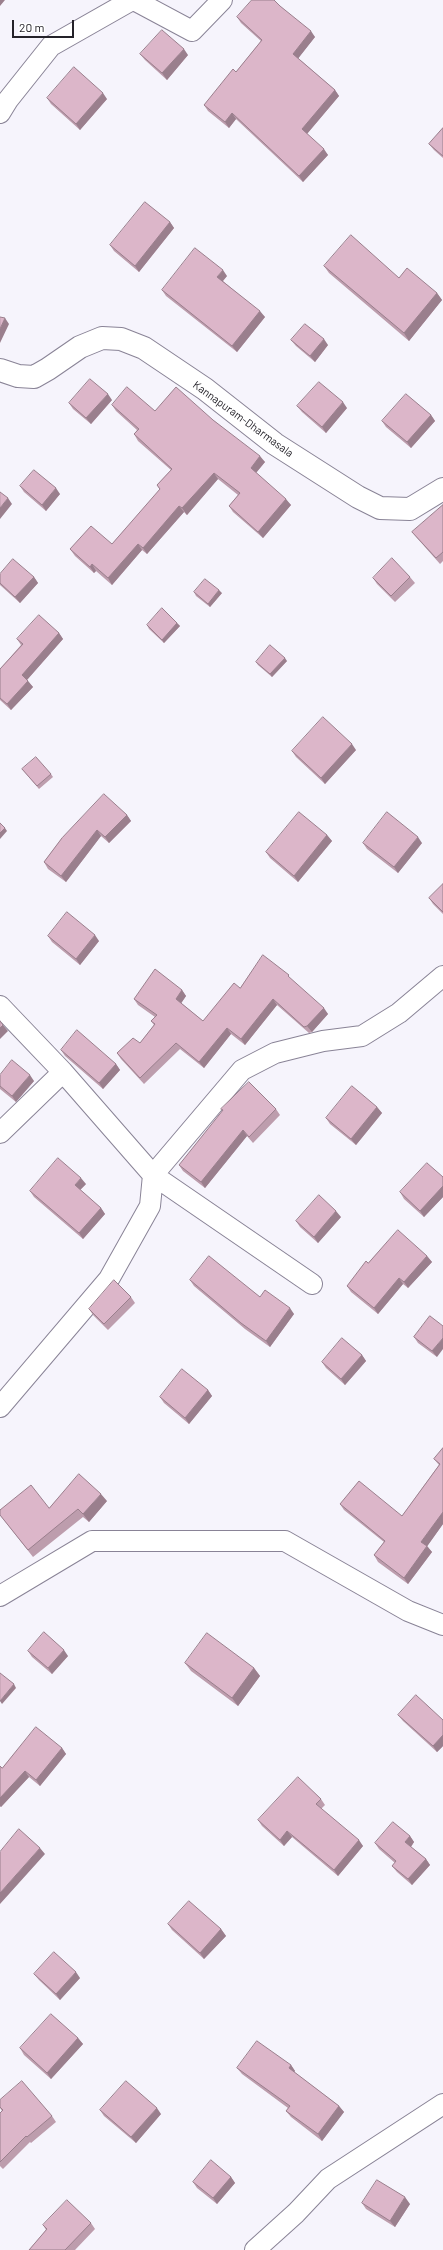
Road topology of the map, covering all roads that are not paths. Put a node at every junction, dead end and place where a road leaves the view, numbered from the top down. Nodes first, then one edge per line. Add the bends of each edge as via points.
1 (133, 0) edge
2 (222, 0) edge
3 (0, 113) edge
4 (0, 370) edge
5 (443, 489) edge
6 (443, 976) edge
7 (0, 1006) edge
8 (63, 1072) junction
9 (0, 1133) edge
10 (153, 1175) junction
11 (312, 1284) dead end
12 (0, 1407) edge
13 (0, 1596) edge
14 (443, 1625) edge
15 (443, 2104) edge
16 (255, 2250) edge

1 - 2 street via 192,31
1 - 3 street via 51,46
4 - 5 main road, Kannapuram-Dharmasala via 18,376 34,377 80,347 102,338 121,338 144,348 205,389 275,444 358,497 380,508 410,509
6 - 10 street via 399,1013 362,1036 323,1041 275,1053 242,1070
7 - 8 street
8 - 9 street
8 - 10 street
10 - 11 street
10 - 12 street via 150,1206 109,1279
13 - 14 street via 92,1541 285,1541 408,1611
15 - 16 street via 328,2179

